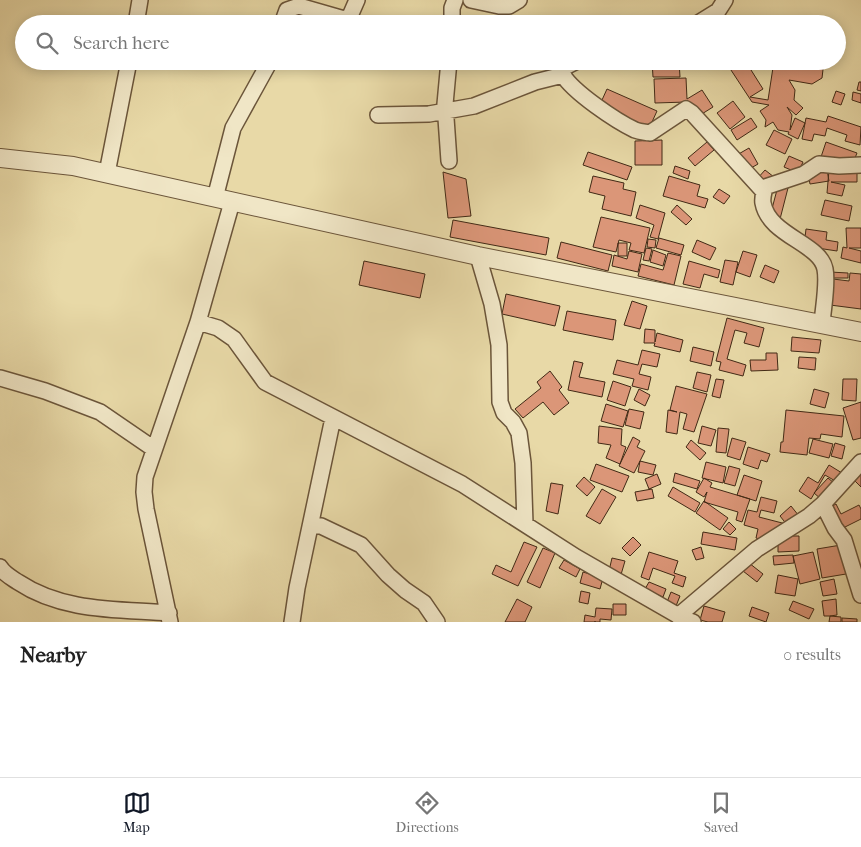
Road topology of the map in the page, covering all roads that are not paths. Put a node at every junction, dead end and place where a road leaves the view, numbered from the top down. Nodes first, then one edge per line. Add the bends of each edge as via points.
1 (140, 0) edge
2 (357, 0) edge
3 (455, 0) edge
4 (471, 0) edge
5 (519, 0) edge
6 (725, 0) edge
7 (138, 15) edge
8 (285, 15) edge
9 (330, 15) edge
10 (350, 15) edge
11 (452, 15) edge
12 (712, 15) edge
13 (126, 70) edge
14 (265, 70) edge
15 (448, 70) edge
16 (564, 70) edge
17 (563, 74) junction
18 (446, 112) junction
19 (378, 115) dead end
20 (0, 158) edge
21 (449, 161) dead end
22 (861, 166) edge
23 (107, 173) junction
24 (764, 192) junction
25 (224, 200) junction
26 (478, 256) junction
27 (198, 322) junction
28 (822, 324) junction
29 (861, 332) edge
30 (0, 378) edge
31 (333, 418) junction
32 (154, 449) junction
33 (861, 462) edge
34 (823, 504) junction
35 (525, 524) junction
36 (311, 525) junction
37 (0, 568) edge
38 (861, 595) edge
39 (678, 616) junction
40 (170, 618) edge
41 (292, 622) edge
42 (437, 622) edge
43 (693, 622) edge

1 - 7 street
2 - 10 street
3 - 11 street
4 - 5 street via 509,6
6 - 12 street
8 - 9 street via 287,10 299,6
13 - 23 street
14 - 25 street via 234,128
15 - 18 street
16 - 17 street
17 - 18 street via 474,106
17 - 24 street via 587,98 637,131 650,133 686,108
18 - 19 street
18 - 21 street
20 - 23 street
22 - 24 street via 818,164 804,174 765,187
23 - 25 street
24 - 28 street via 766,211 777,227 819,256 825,269
25 - 26 street
25 - 27 street
26 - 28 street
26 - 35 street via 492,304 499,345 500,402 519,433
27 - 31 street via 218,328 234,338 265,382
27 - 32 street
28 - 29 street
30 - 32 street via 100,412
31 - 35 street via 462,484
31 - 36 street
32 - 40 street via 144,492
33 - 34 street
34 - 38 street via 844,540
34 - 39 street via 757,549
35 - 39 street
36 - 41 street
36 - 42 street via 321,526 361,544 388,575 424,603
37 - 40 street via 39,595 101,610 129,610
39 - 43 street

